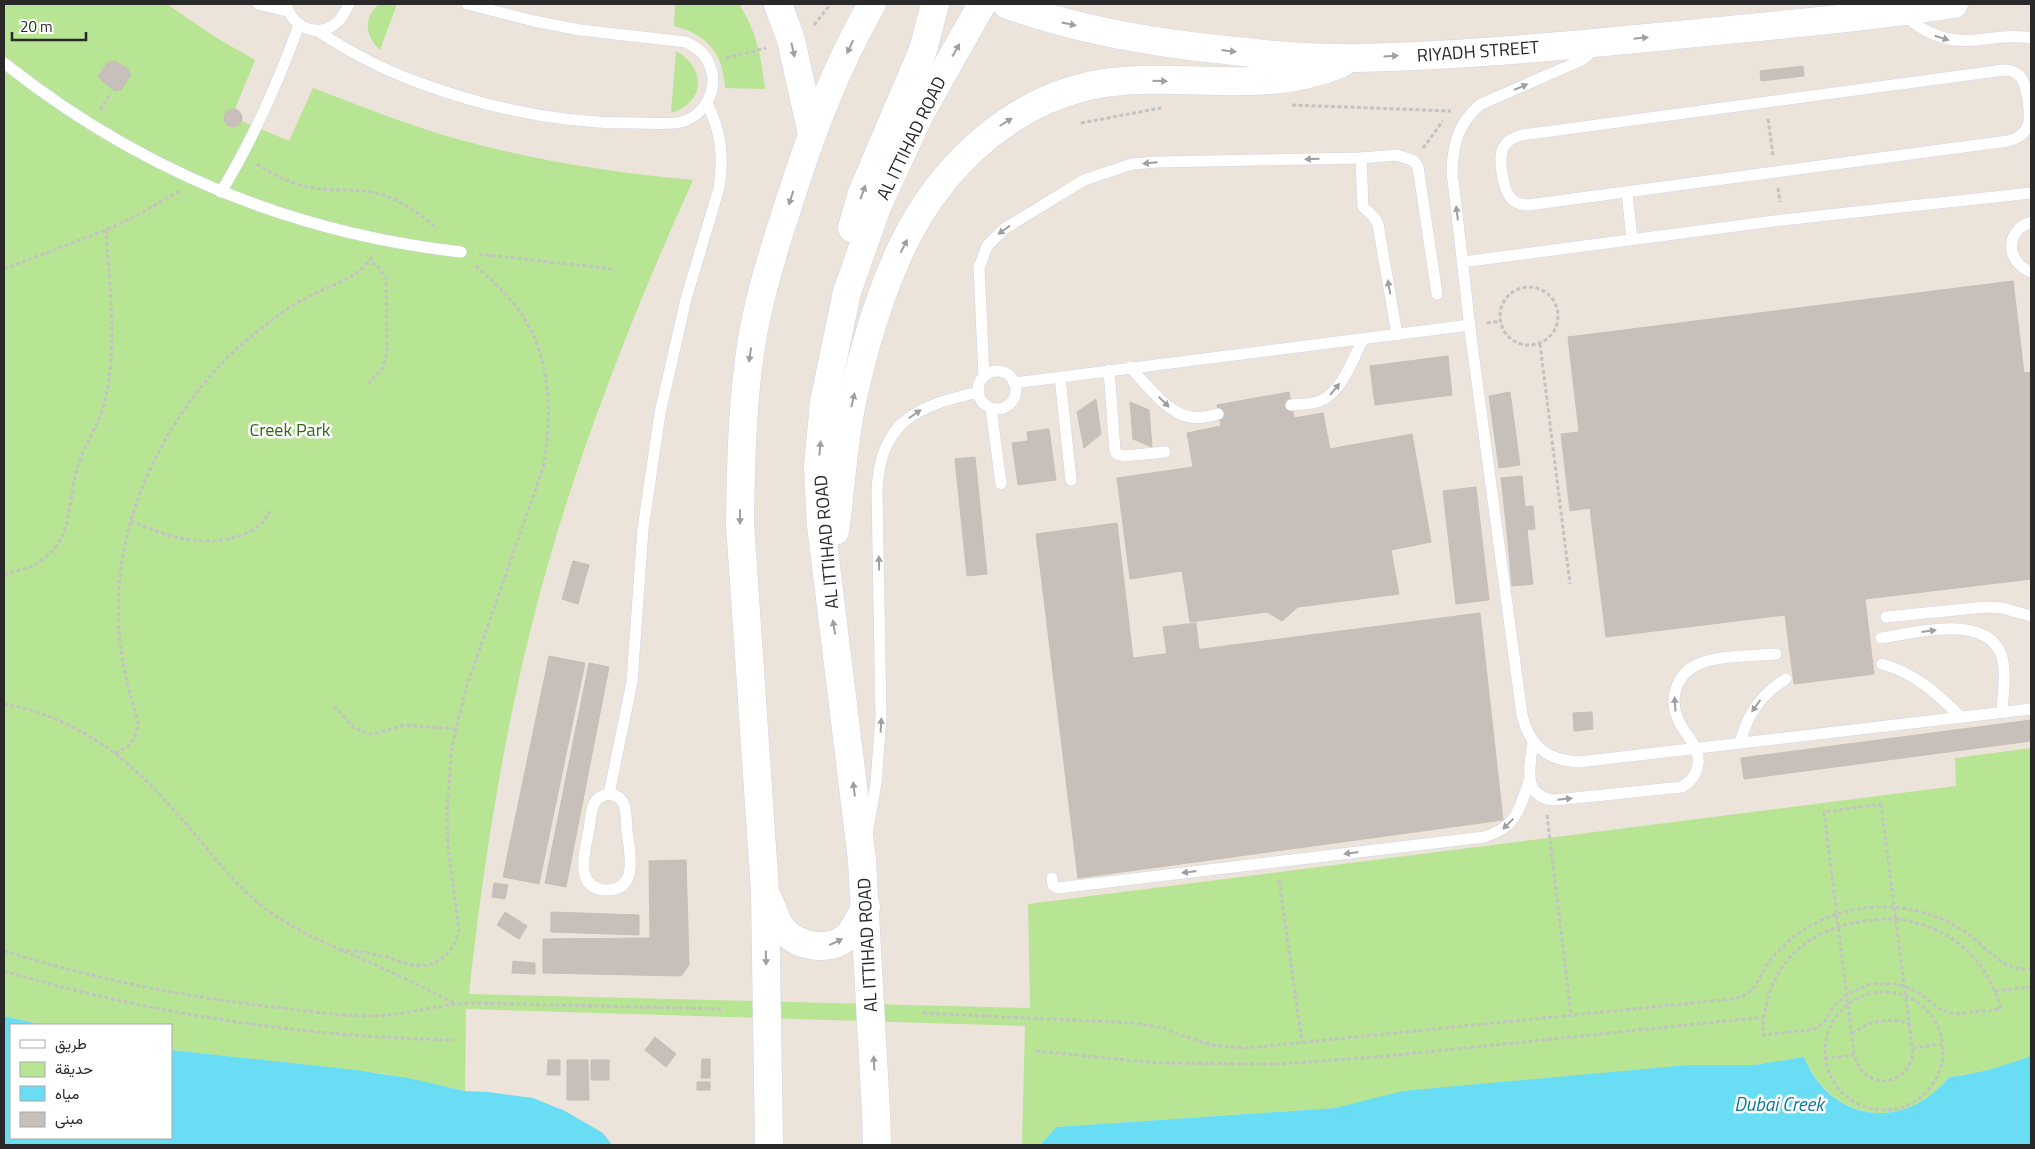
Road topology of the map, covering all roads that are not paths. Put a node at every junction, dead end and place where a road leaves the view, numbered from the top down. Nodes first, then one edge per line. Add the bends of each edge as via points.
1 (258, 4) edge
2 (349, 4) edge
3 (467, 4) edge
4 (778, 4) edge
5 (872, 4) edge
6 (935, 4) edge
7 (982, 4) edge
8 (1006, 4) edge
9 (1954, 4) edge
10 (287, 7) edge
11 (1035, 9) edge
12 (1902, 12) junction
13 (299, 25) junction
14 (316, 30) junction
15 (2031, 38) edge
16 (1600, 42) junction
17 (1354, 58) junction
18 (4, 63) edge
19 (706, 103) junction
20 (812, 134) junction
21 (1361, 158) junction
22 (221, 192) junction
23 (1627, 192) junction
24 (2031, 192) edge
25 (2031, 222) edge
26 (1632, 239) junction
27 (461, 252) road end
28 (1462, 262) junction
29 (2031, 272) edge
30 (847, 292) junction
31 (1437, 294) dead end
32 (1470, 325) junction
33 (1397, 335) junction
34 (1364, 339) junction
35 (1130, 367) junction
36 (1109, 370) junction
37 (984, 376) junction
38 (1060, 377) junction
39 (1014, 383) junction
40 (979, 392) junction
41 (1291, 405) dead end
42 (991, 408) junction
43 (1218, 414) dead end
44 (1165, 452) dead end
45 (1071, 480) dead end
46 (1001, 484) dead end
47 (828, 587) junction
48 (2031, 616) edge
49 (1886, 617) dead end
50 (1881, 638) dead end
51 (1776, 654) dead end
52 (1882, 664) dead end
53 (1786, 678) dead end
54 (2031, 708) edge
55 (2002, 711) junction
56 (1960, 716) junction
57 (1533, 742) junction
58 (1740, 742) junction
59 (1696, 748) junction
60 (1529, 781) junction
61 (610, 794) junction
62 (862, 860) junction
63 (1052, 878) dead end
64 (765, 892) junction
65 (866, 907) junction
66 (769, 1145) edge
67 (877, 1145) edge

1 - 10 lane
2 - 14 lane via 334,26
3 - 19 lane via 534,22 580,30 686,42 709,62 713,83
4 -> 20 main road via 791,40
5 -> 20 main road via 835,78
30 -> 6 main road via 849,250 862,193 923,50
30 -> 7 main road, AL ITTIHAD ROAD via 878,204 915,125
8 - 11 main road, RIYADH STREET
9 - 12 main road, RIYADH STREET
10 - 13 lane
11 -> 17 main road, RIYADH STREET via 1144,40 1241,52
12 -> 15 lane via 1924,31 1952,41 2013,36
16 -> 12 main road, RIYADH STREET
13 - 14 lane
13 - 22 lane via 273,93
14 - 19 lane via 348,51 416,82 523,112 597,122 671,123 692,118
17 -> 16 main road, RIYADH STREET
28 -> 16 lane via 1452,152 1456,136 1470,113 1481,104 1582,60
47 -> 17 main road via 852,402 871,334 902,248 920,215 970,151 1000,126 1034,106 1085,86 1123,81 1257,82 1290,79 1322,72
18 - 22 lane via 90,125 159,164
19 - 61 lane via 718,130 722,173 686,299 660,413 643,529 632,682
20 -> 64 main road via 774,249 753,333 745,395 740,524
21 - 31 lane via 1398,155 1414,161 1418,167
33 -> 21 lane via 1378,224 1363,207
21 -> 37 lane via 1132,164 1084,180 1062,192 1004,229 982,256 979,268
22 - 27 lane via 303,221 378,240
23 - 23 lane via 2008,141 2020,136 2031,119 2026,86 2016,72 2004,70 1522,135 1514,137 1502,149 1504,186 1512,200 1520,204
23 - 26 lane
24 - 26 lane
25 - 29 lane via 2018,229 2012,246 2017,263
26 - 28 lane
28 - 32 lane
47 -> 30 main road, AL ITTIHAD ROAD via 818,467 824,402
32 - 33 lane
32 - 57 lane via 1522,715 1525,729
33 - 34 lane
34 - 35 lane
41 -> 34 lane via 1313,404 1331,394
35 - 36 lane
35 -> 43 lane via 1171,409 1180,414 1201,418
36 - 38 lane
36 - 44 lane via 1117,454
37 - 39 lane via 1001,372
37 - 40 lane
38 - 39 lane
38 - 45 lane
39 - 42 lane via 1015,397 1011,403 998,409
40 - 42 lane
62 -> 40 lane via 876,784 882,684 878,470 888,439 899,426 923,408
42 - 46 lane
62 -> 47 main road, AL ITTIHAD ROAD
48 - 49 lane via 1985,607
50 -> 55 lane via 1951,629 1982,633 1994,642 2001,654 2004,668
59 -> 51 lane via 1678,720 1674,706 1680,678 1694,666 1711,660
52 - 56 lane via 1903,670 1925,684
53 -> 58 lane via 1757,704
54 - 55 lane
55 - 56 lane
56 - 58 lane
57 - 59 lane via 1553,758 1579,762
57 - 60 lane
58 - 59 lane
60 -> 59 lane via 1545,800 1682,787 1697,773
60 -> 63 lane via 1519,812 1509,826 1484,837 1058,888 1053,885
61 - 61 lane via 603,795 594,804 583,862 586,878 597,888 605,890 626,881 631,866 624,805 616,795
62 - 65 main road, AL ITTIHAD ROAD
64 -> 65 main road via 783,930 800,942 818,947 833,944 850,934
64 -> 66 main road
67 -> 65 main road, AL ITTIHAD ROAD

